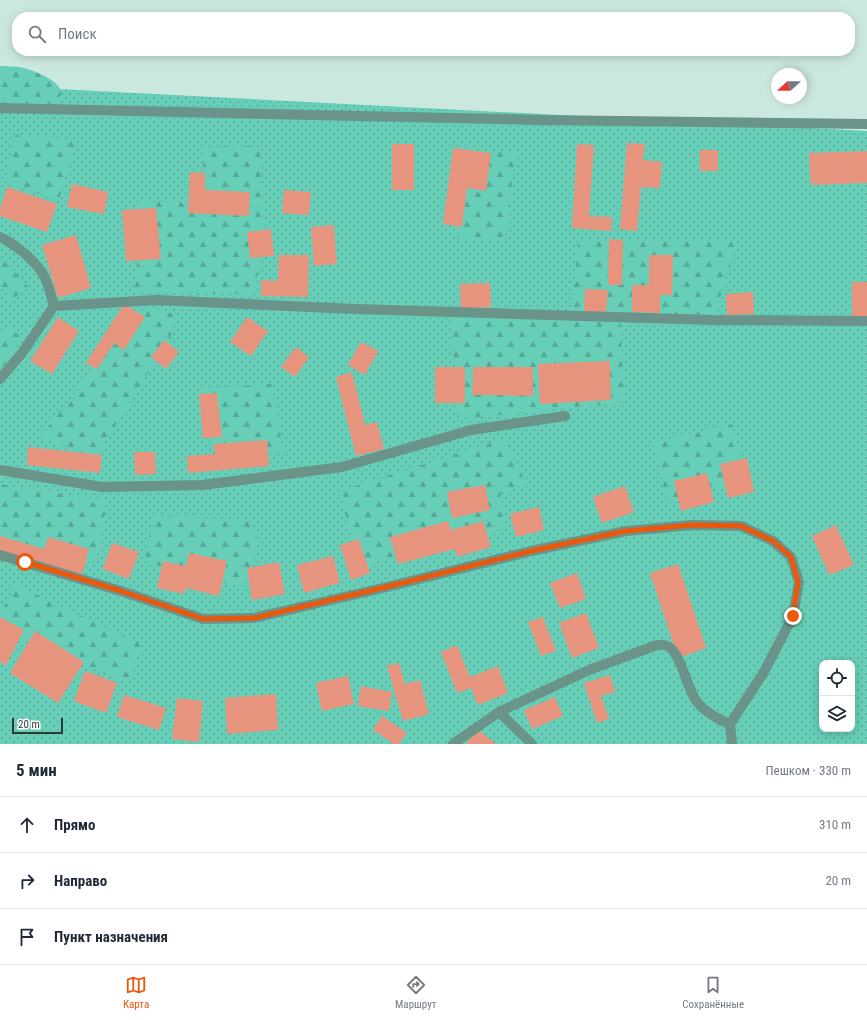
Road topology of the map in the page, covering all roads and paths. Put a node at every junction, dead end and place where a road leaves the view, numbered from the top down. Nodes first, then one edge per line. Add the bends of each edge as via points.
1 (0, 108) edge
2 (867, 124) edge
3 (0, 237) edge
4 (54, 306) junction
5 (867, 321) edge
6 (0, 379) edge
7 (565, 416) dead end
8 (0, 470) edge
9 (0, 555) edge
10 (499, 712) junction
11 (730, 724) junction
12 (453, 744) edge
13 (532, 744) edge
14 (732, 744) edge

1 - 2 street via 539,120
3 - 4 street via 30,258 44,276
4 - 5 street via 156,300 697,320
4 - 6 street
7 - 8 street via 471,430 342,467 203,485 102,487
9 - 11 street via 203,619 254,618 531,551 626,531 692,525 741,526 773,541 791,557 798,582 793,616 764,672
10 - 11 street via 589,670 664,644 675,654 696,701 713,717
10 - 12 street
10 - 13 street
11 - 14 street

